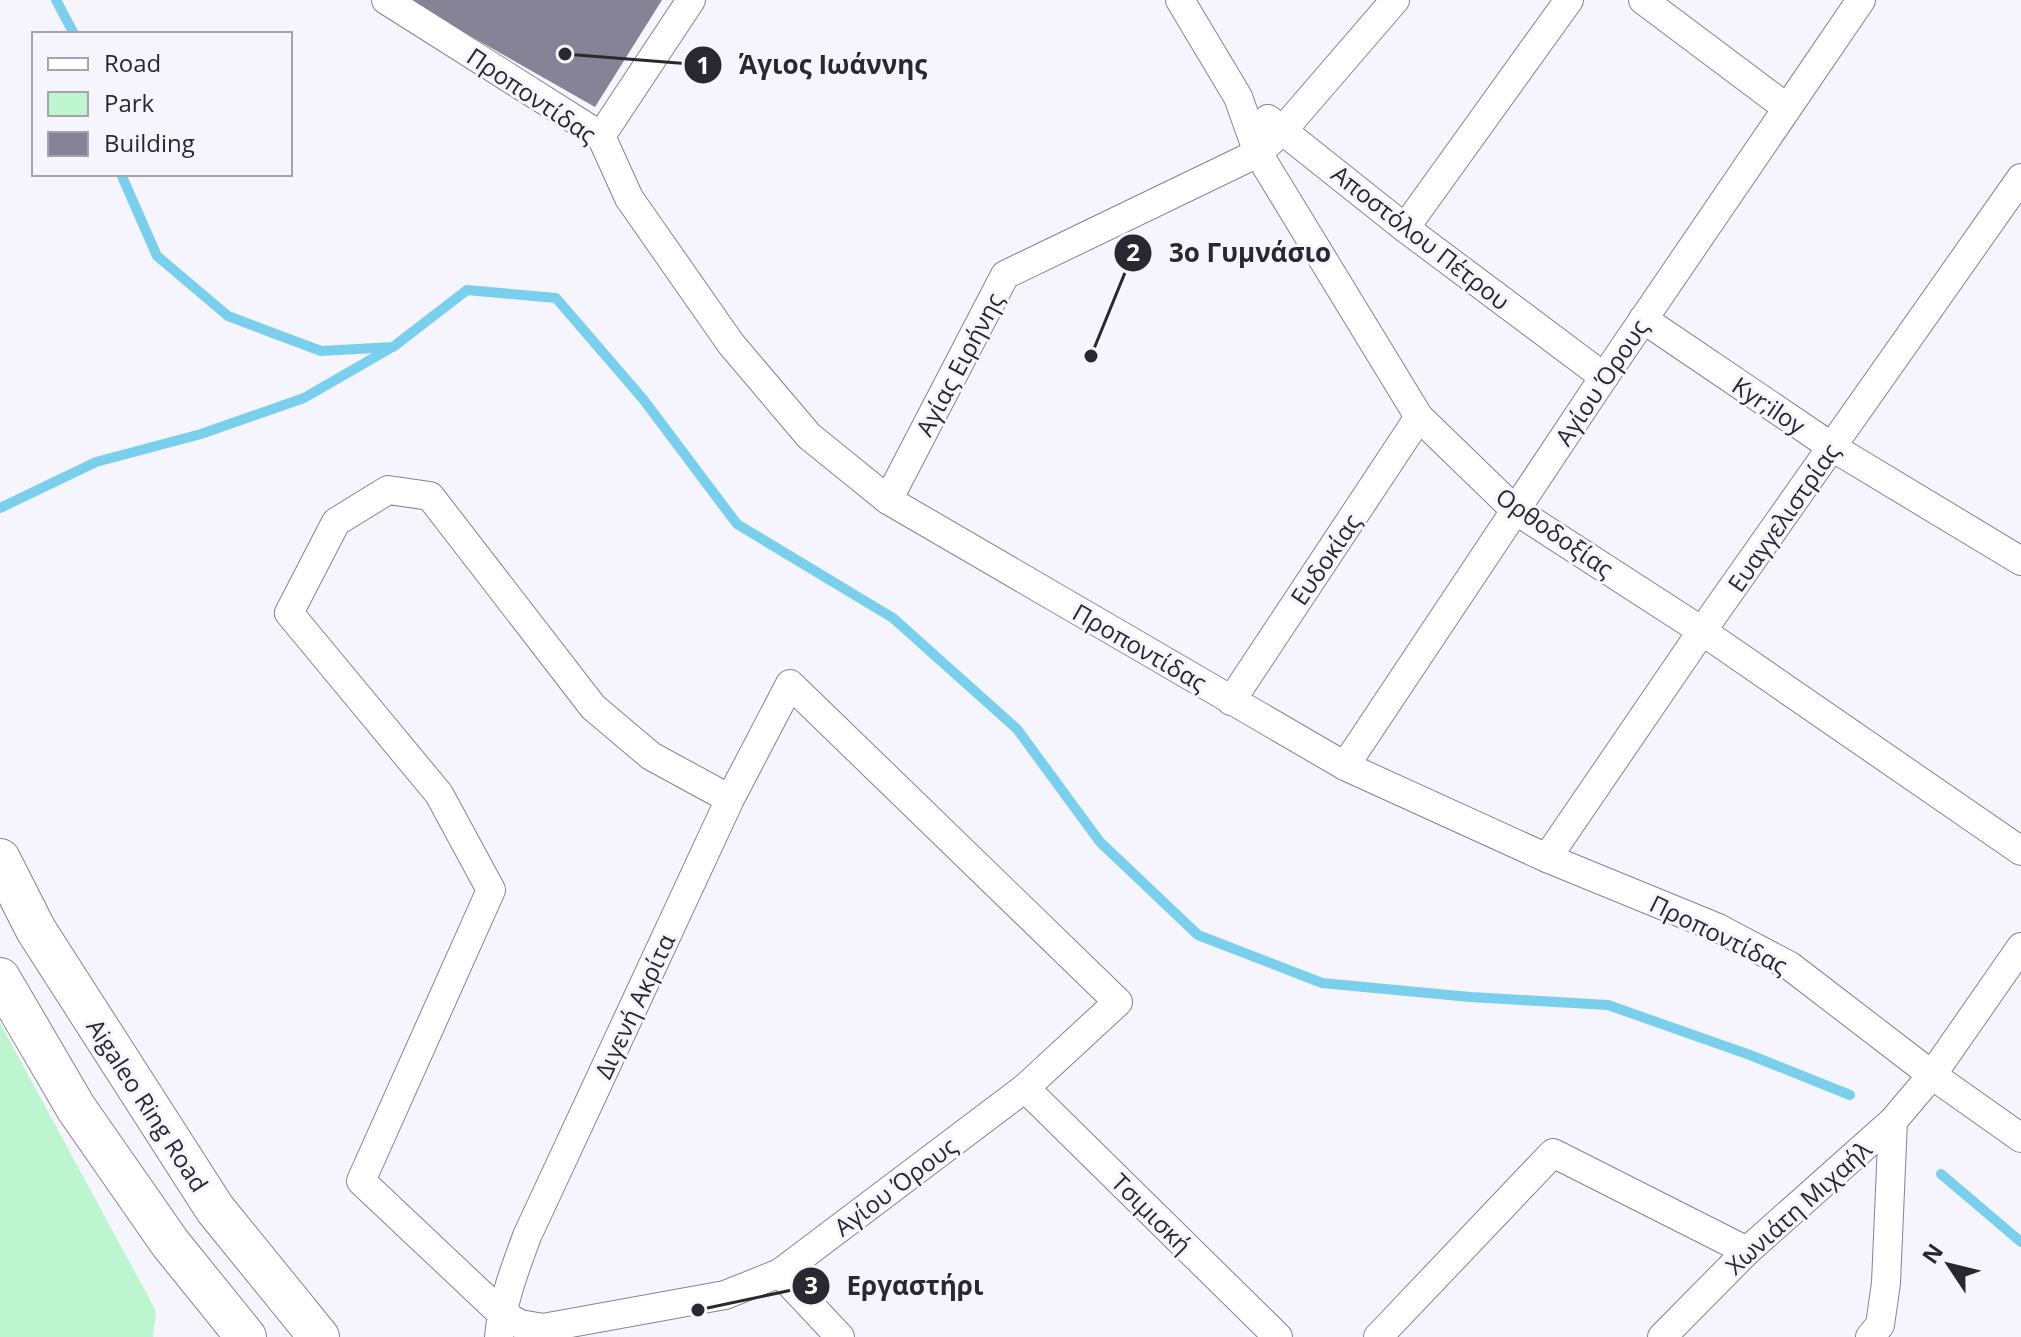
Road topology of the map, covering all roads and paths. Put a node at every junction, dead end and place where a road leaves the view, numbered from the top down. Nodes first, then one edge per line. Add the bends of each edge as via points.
1 (386, 0) edge
2 (691, 0) edge
3 (1180, 0) edge
4 (1395, 0) edge
5 (1569, 0) edge
6 (1643, 0) edge
7 (1861, 0) edge
8 (1238, 97) junction
9 (1787, 108) junction
10 (1283, 130) junction
11 (601, 136) junction
12 (1258, 153) junction
13 (2021, 178) edge
14 (1405, 228) junction
15 (1643, 319) junction
16 (1604, 377) junction
17 (1419, 417) junction
18 (1832, 447) junction
19 (888, 500) junction
20 (1515, 510) junction
21 (2021, 561) edge
22 (1702, 631) junction
23 (1231, 701) junction
24 (1345, 766) junction
25 (730, 799) junction
26 (2021, 851) edge
27 (1547, 858) junction
28 (0, 859) edge
29 (2021, 947) edge
30 (0, 978) edge
31 (1118, 1002) joint
32 (1932, 1075) junction
33 (1025, 1088) junction
34 (1893, 1121) junction
35 (2021, 1138) edge
36 (1747, 1251) junction
37 (780, 1273) junction
38 (500, 1325) edge
39 (1880, 1333) edge
40 (246, 1337) edge
41 (319, 1337) edge
42 (840, 1337) edge
43 (1278, 1337) edge
44 (1378, 1337) edge
45 (1662, 1337) edge

1 - 11 street, Προποντίδας
2 - 11 street
3 - 8 street, Ορθοδοξίας
4 - 10 street, Αγίας Ειρήνης
5 - 14 street
6 - 9 street
7 - 9 street, Αγίου Όρους
8 - 10 street, Αποστόλου Πέτρου
8 - 12 street, Ορθοδοξίας
9 - 15 street, Αγίου Όρους
10 - 12 street, Αγίας Ειρήνης
10 - 14 street, Αποστόλου Πέτρου
11 - 19 street, Προποντίδας via 629,198 731,344 809,436
12 - 17 street, Ορθοδοξίας
12 - 19 street, Αγίας Ειρήνης via 1005,275
13 - 18 street, Ευαγγελιστρίας
14 - 16 street, Αποστόλου Πέτρου
15 - 16 street, Αγίου Όρους
15 - 18 street, Kyr;iloy
16 - 20 street, Αγίου Όρους
17 - 20 street, Ορθοδοξίας
17 - 23 street, Ευδοκίας
18 - 21 street, Kyr;iloy
18 - 22 street, Ευαγγελιστρίας
19 - 23 street, Προποντίδας
20 - 22 street, Ορθοδοξίας
20 - 24 street, Αγίου Όρους
22 - 26 street, Ορθοδοξίας
22 - 27 street, Ευαγγελιστρίας
23 - 24 street, Προποντίδας
24 - 27 street, Προποντίδας
25 - 31 street, Διγενή Ακρίτα via 790,684
25 - 38 street, Διγενή Ακρίτα via 527,1236
25 - 38 street via 651,756 593,707 430,496 388,490 336,522 289,613 439,794 491,890 361,1181
27 - 32 street, Προποντίδας via 1718,928 1790,966
28 - 41 main road, Aigaleo Ring Road via 36,930 215,1209
29 - 32 street, Χωνιάτη Μιχαήλ
30 - 40 main road via 76,1108 170,1243
31 - 33 street, Αγίου Όρους
32 - 34 street, Χωνιάτη Μιχαήλ
32 - 35 street, Προποντίδας
33 - 37 street, Αγίου Όρους
33 - 43 street, Τσιμισκή
34 - 36 street, Χωνιάτη Μιχαήλ
34 - 39 street
36 - 44 street via 1553,1153
36 - 45 street, Χωνιάτη Μιχαήλ
37 - 38 street, Αγίου Όρους via 725,1295 543,1328
37 - 42 street

